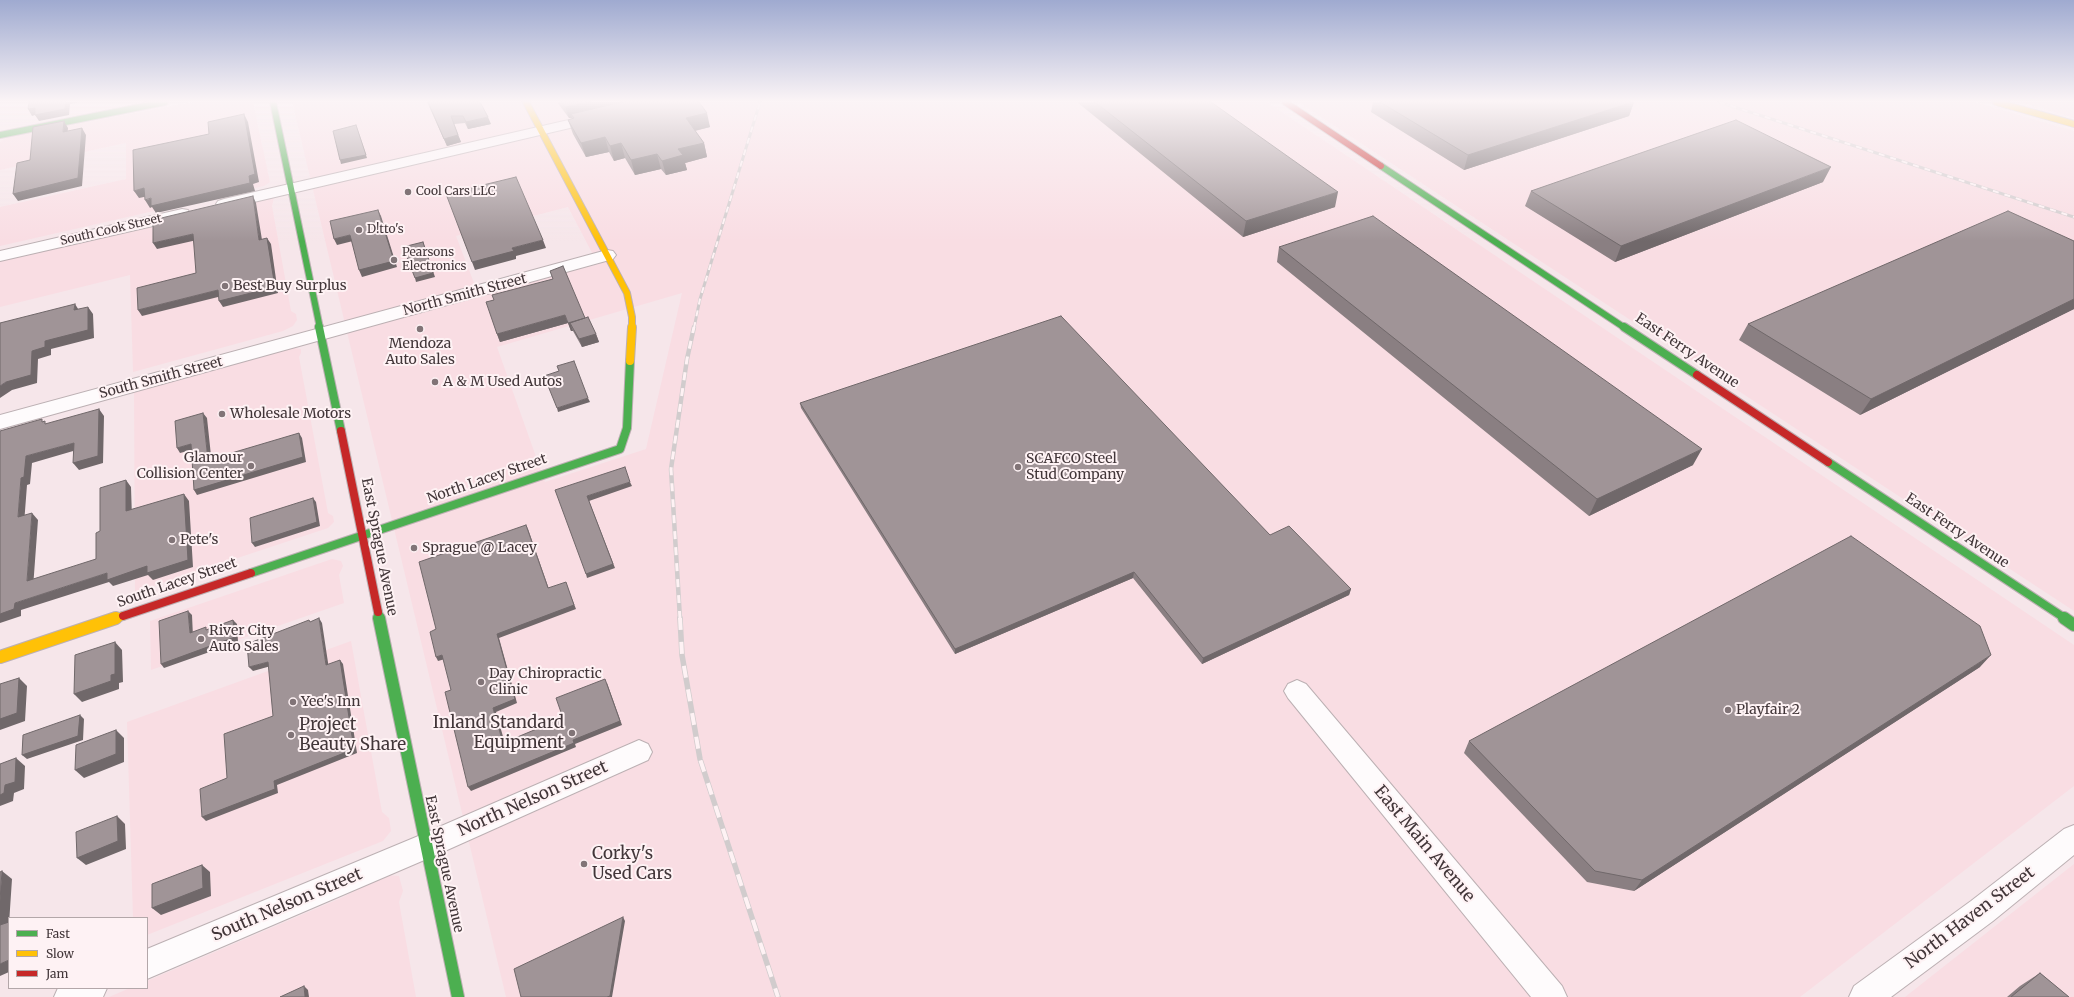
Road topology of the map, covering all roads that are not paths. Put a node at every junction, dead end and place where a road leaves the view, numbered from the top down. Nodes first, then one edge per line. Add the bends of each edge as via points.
1 (283, 149) edge
2 (466, 149) edge
3 (550, 149) edge
4 (1355, 149) edge
5 (292, 189) junction
6 (607, 255) junction
7 (0, 256) edge
8 (322, 333) junction
9 (0, 422) edge
10 (362, 536) junction
11 (2074, 625) edge
12 (0, 657) edge
13 (1296, 691) dead end
14 (639, 752) dead end
15 (2074, 838) edge
16 (426, 846) junction
17 (148, 964) edge
18 (89, 989) edge
19 (70, 997) edge
20 (458, 997) edge
21 (1550, 997) edge
22 (1865, 997) edge

1 - 5 street, East Sprague Avenue
2 - 5 street, South Cook Street
3 - 6 street
4 - 11 street, East Ferry Avenue
5 - 7 street, South Cook Street
5 - 8 street, East Sprague Avenue
6 - 8 street, North Smith Street
6 - 10 street, North Lacey Street via 627,293 632,317 627,428 620,449
8 - 9 street, South Smith Street
8 - 10 street, East Sprague Avenue
10 - 12 street, South Lacey Street
10 - 16 street, East Sprague Avenue
13 - 21 street, East Main Avenue
14 - 16 street, North Nelson Street
15 - 22 street, North Haven Street via 1982,911
16 - 17 street, South Nelson Street
16 - 20 street, East Sprague Avenue
18 - 19 street

